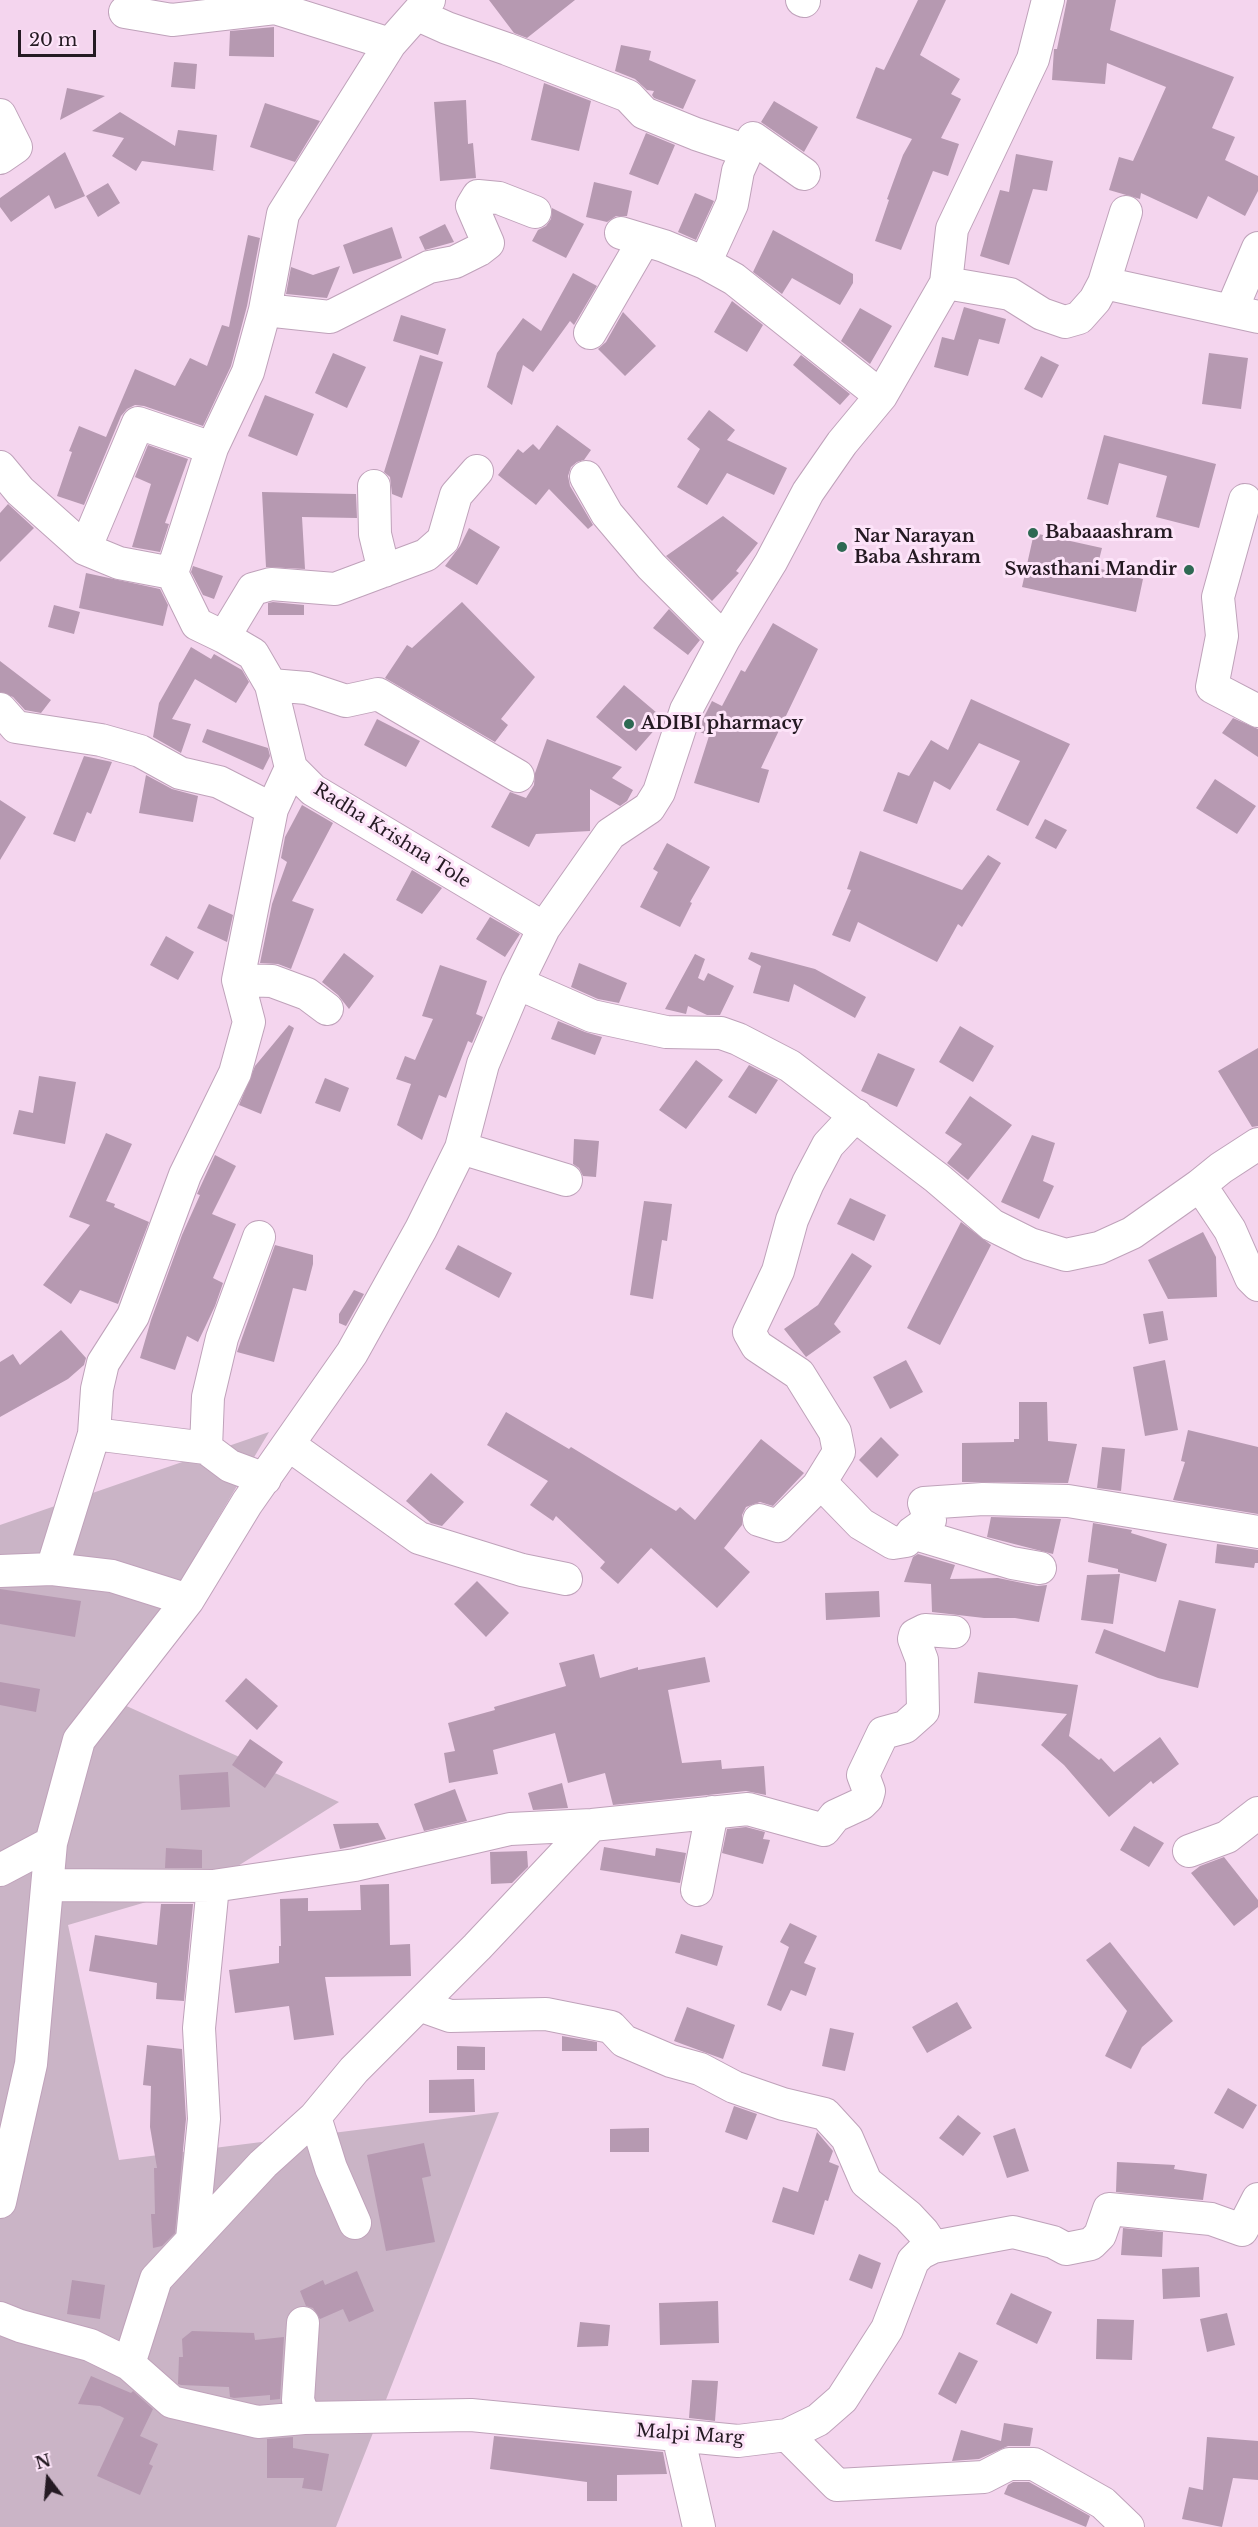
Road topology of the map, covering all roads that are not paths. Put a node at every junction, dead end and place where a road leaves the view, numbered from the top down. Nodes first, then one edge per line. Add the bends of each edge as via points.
1 (1048, 0) edge
2 (424, 7) edge
3 (174, 10) edge
4 (125, 12) dead end
5 (390, 44) junction
6 (0, 115) edge
7 (747, 151) junction
8 (0, 158) edge
9 (804, 174) dead end
10 (535, 212) dead end
11 (1126, 212) dead end
12 (1258, 248) edge
13 (705, 263) junction
14 (946, 283) junction
15 (1104, 283) junction
16 (265, 310) junction
17 (1245, 313) edge
18 (590, 333) dead end
19 (881, 396) junction
20 (212, 448) junction
21 (0, 466) edge
22 (477, 471) dead end
23 (586, 477) dead end
24 (374, 486) dead end
25 (1245, 500) dead end
26 (85, 549) junction
27 (384, 572) junction
28 (172, 573) junction
29 (224, 637) junction
30 (724, 639) junction
31 (271, 685) junction
32 (0, 709) edge
33 (1258, 711) edge
34 (291, 768) junction
35 (518, 776) dead end
36 (272, 809) junction
37 (543, 928) junction
38 (238, 980) junction
39 (517, 983) junction
40 (327, 1009) dead end
41 (856, 1115) junction
42 (1258, 1144) edge
43 (461, 1148) junction
44 (566, 1180) dead end
45 (1200, 1185) junction
46 (260, 1237) dead end
47 (1258, 1285) edge
48 (94, 1434) junction
49 (290, 1445) junction
50 (206, 1448) junction
51 (265, 1479) junction
52 (818, 1486) junction
53 (759, 1520) dead end
54 (1258, 1532) edge
55 (912, 1533) junction
56 (1040, 1568) dead end
57 (52, 1569) junction
58 (0, 1571) edge
59 (566, 1579) dead end
60 (188, 1600) junction
61 (954, 1632) dead end
62 (712, 1812) junction
63 (1258, 1813) edge
64 (592, 1825) junction
65 (51, 1843) junction
66 (1189, 1851) dead end
67 (0, 1870) edge
68 (48, 1885) junction
69 (213, 1886) junction
70 (697, 1890) dead end
71 (419, 2006) junction
72 (315, 2117) junction
73 (1258, 2199) edge
74 (0, 2202) edge
75 (355, 2223) dead end
76 (192, 2239) junction
77 (933, 2247) junction
78 (0, 2318) edge
79 (303, 2323) dead end
80 (129, 2364) junction
81 (304, 2418) junction
82 (678, 2435) junction
83 (787, 2435) junction
84 (699, 2527) edge
85 (1128, 2527) edge

1 - 14 street via 1033,59 952,229
2 - 5 street
2 - 7 street via 447,28 628,96 644,113
3 - 4 street
3 - 5 street via 275,8
5 - 16 street via 283,214
6 - 8 street via 16,147
7 - 9 street via 753,138
7 - 13 street via 738,171 732,204
10 - 16 street via 499,198 478,196 472,207 488,243 479,250 455,262 429,267 330,317
11 - 15 street
12 - 17 street
13 - 18 street via 632,237
13 - 19 street via 734,279
14 - 15 street via 1010,294 1042,314 1065,322 1079,318
14 - 19 street
15 - 17 street
16 - 20 street via 248,372
19 - 30 street via 808,492
20 - 26 street via 138,423
20 - 28 street
21 - 26 street via 20,491
22 - 27 street via 456,495 443,540 426,555
23 - 30 street via 608,514 651,566
24 - 27 street via 375,534
25 - 33 street via 1218,597 1222,636 1212,687
26 - 28 street via 119,564
27 - 29 street via 335,589 270,584 253,589
28 - 29 street via 197,624
29 - 31 street via 252,654
30 - 37 street via 686,710 649,808 610,834
31 - 34 street
31 - 35 street via 307,687 346,701 378,694
32 - 36 street via 16,728 101,740 140,751 180,773 219,782
34 - 36 street
34 - 37 street, Radha Krishna Tole via 313,790
36 - 38 street
37 - 39 street
38 - 40 street via 273,981 307,994
38 - 48 street via 249,1022 235,1073 185,1175 133,1316 104,1363 97,1389
39 - 41 street via 592,1016 666,1032 721,1033 738,1039 790,1066
39 - 43 street via 483,1064
41 - 45 street via 992,1225 1030,1244 1066,1255 1099,1248 1132,1233
41 - 52 street via 828,1145 808,1183 792,1220 778,1271 749,1332 757,1346 799,1374 835,1432 839,1452
42 - 45 street
43 - 44 street
43 - 49 street via 352,1353
45 - 47 street via 1230,1230 1251,1278
46 - 50 street via 222,1338 208,1396
48 - 50 street
48 - 57 street
49 - 51 street
49 - 59 street via 419,1538 522,1570
50 - 51 street via 230,1466
51 - 60 street
52 - 53 street via 777,1526
52 - 55 street via 826,1488 861,1524 893,1543 906,1541
54 - 55 street via 1068,1501 983,1499 924,1503 930,1520
55 - 56 street
57 - 58 street
57 - 60 street via 112,1576
60 - 65 street via 79,1740
61 - 62 street via 925,1630 915,1635 922,1660 923,1711 905,1727 880,1737 864,1772 869,1791 861,1803 835,1816 824,1830 748,1809
62 - 64 street
62 - 70 street
63 - 66 street via 1227,1837
64 - 69 street via 510,1829 355,1865
64 - 71 street
65 - 67 street
65 - 68 street
68 - 69 street
68 - 74 street via 32,2064
69 - 76 street via 199,2028 204,2119
71 - 72 street via 354,2070
71 - 77 street via 450,2016 546,2014 611,2027 624,2042 700,2069 734,2087 825,2114 847,2138 866,2182 908,2216
72 - 75 street via 331,2168
72 - 76 street via 263,2164
73 - 77 street via 1242,2230 1211,2219 1109,2209 1100,2235 1091,2244 1066,2249 1013,2232
76 - 80 street via 156,2278
77 - 83 street, Malpi Marg via 913,2261 887,2329 842,2399 818,2420
78 - 80 street, Malpi Marg via 90,2345
79 - 81 street via 298,2400
80 - 81 street, Malpi Marg via 172,2402 258,2422
81 - 82 street, Malpi Marg via 471,2415
82 - 83 street, Malpi Marg via 738,2441
82 - 84 street
83 - 85 street via 837,2485 984,2477 1009,2464 1034,2464 1103,2504

